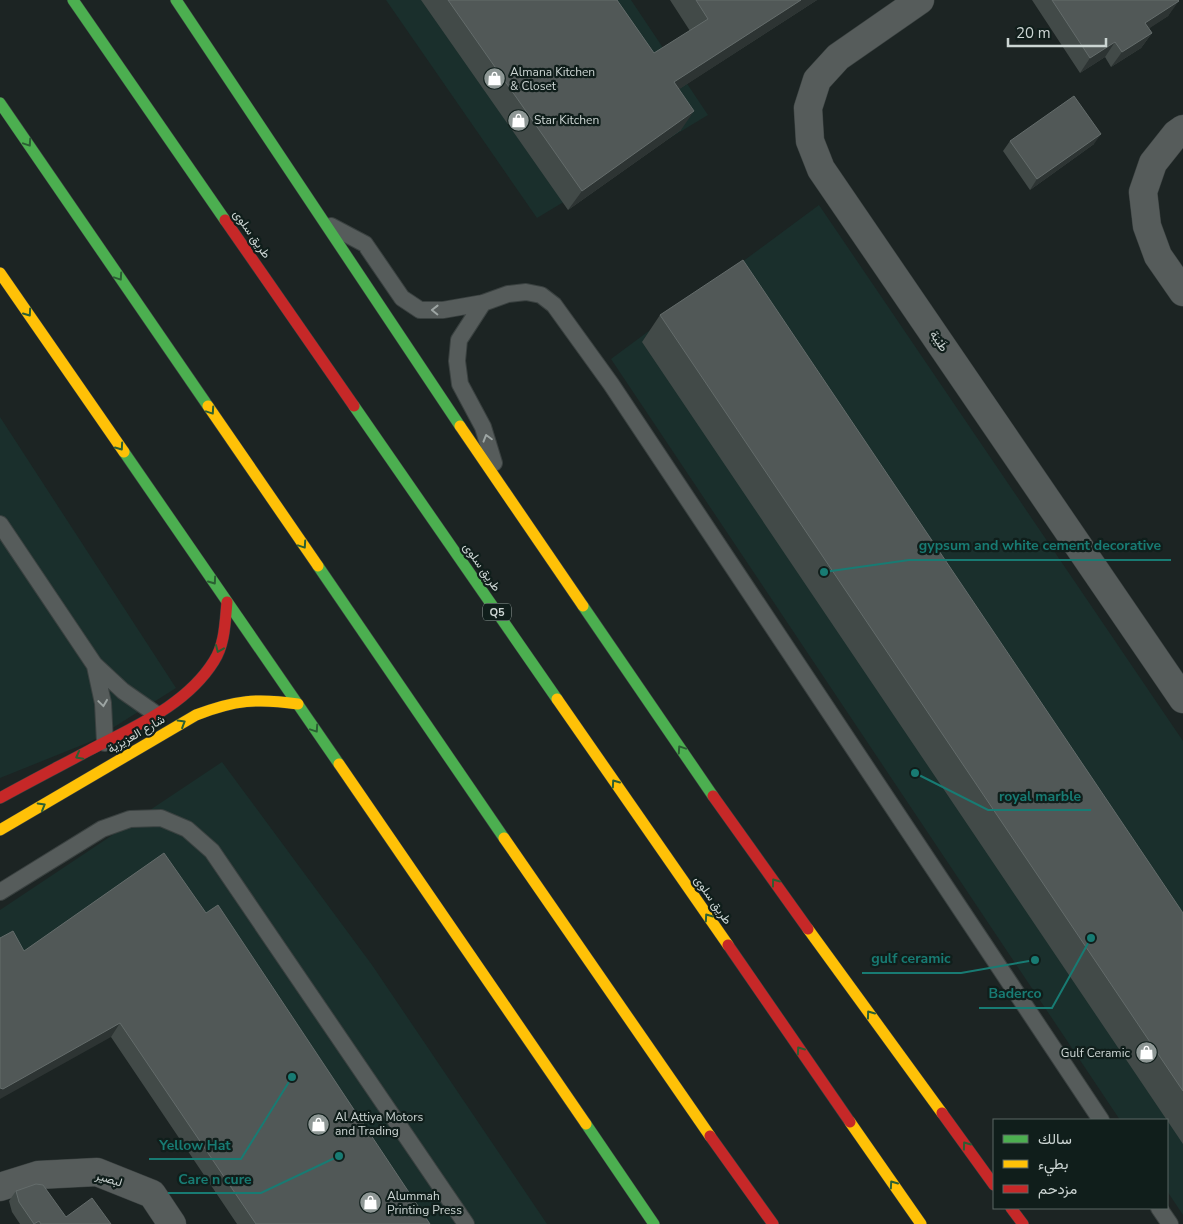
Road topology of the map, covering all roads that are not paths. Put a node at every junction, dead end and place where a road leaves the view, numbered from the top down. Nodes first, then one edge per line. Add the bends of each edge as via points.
1 (73, 0) edge
2 (176, 0) edge
3 (920, 0) edge
4 (0, 103) edge
5 (1183, 129) edge
6 (324, 223) junction
7 (0, 273) edge
8 (1183, 292) edge
9 (484, 303) junction
10 (500, 484) junction
11 (0, 524) edge
12 (227, 602) junction
13 (94, 664) junction
14 (1183, 698) edge
15 (298, 704) junction
16 (156, 714) junction
17 (105, 742) junction
18 (0, 798) edge
19 (0, 830) edge
20 (0, 892) edge
21 (1100, 1119) edge
22 (993, 1184) edge
23 (0, 1187) edge
24 (1012, 1209) edge
25 (1160, 1209) edge
26 (650, 1222) edge
27 (172, 1224) edge
28 (466, 1224) edge
29 (773, 1224) edge
30 (920, 1224) edge
31 (1023, 1224) edge
32 (1170, 1224) edge

30 -> 1 main road, طريق سلوى / Q5
2 - 6 main road
3 - 14 street, طَيْبَة via 838,56 817,80 808,108 810,141 826,177
4 -> 29 main road via 672,1083
5 - 8 street via 1154,164 1143,192 1147,226 1158,256
9 -> 6 lane via 443,310 420,310 402,298 365,244
6 - 10 main road
7 -> 12 main road
10 -> 9 lane via 484,427 460,384 456,361 459,340
9 - 21 lane via 508,294 526,292 541,295 554,305 611,384
22 -> 10 main road via 725,814
11 - 13 lane
12 - 15 main road
12 -> 16 main road, شارع العزيزية via 223,641 202,679
13 - 16 lane via 123,691
13 -> 17 lane via 103,703
19 -> 15 main road, شارع العزيزية via 196,715 221,704 248,699
15 -> 26 main road
16 - 17 main road, شارع العزيزية
17 -> 18 main road, شارع العزيزية
20 - 28 lane via 102,829 130,819 161,818 187,829 212,851
23 - 27 street, لبصير via 38,1175 97,1172 152,1194
24 - 31 main road
25 - 32 lane

